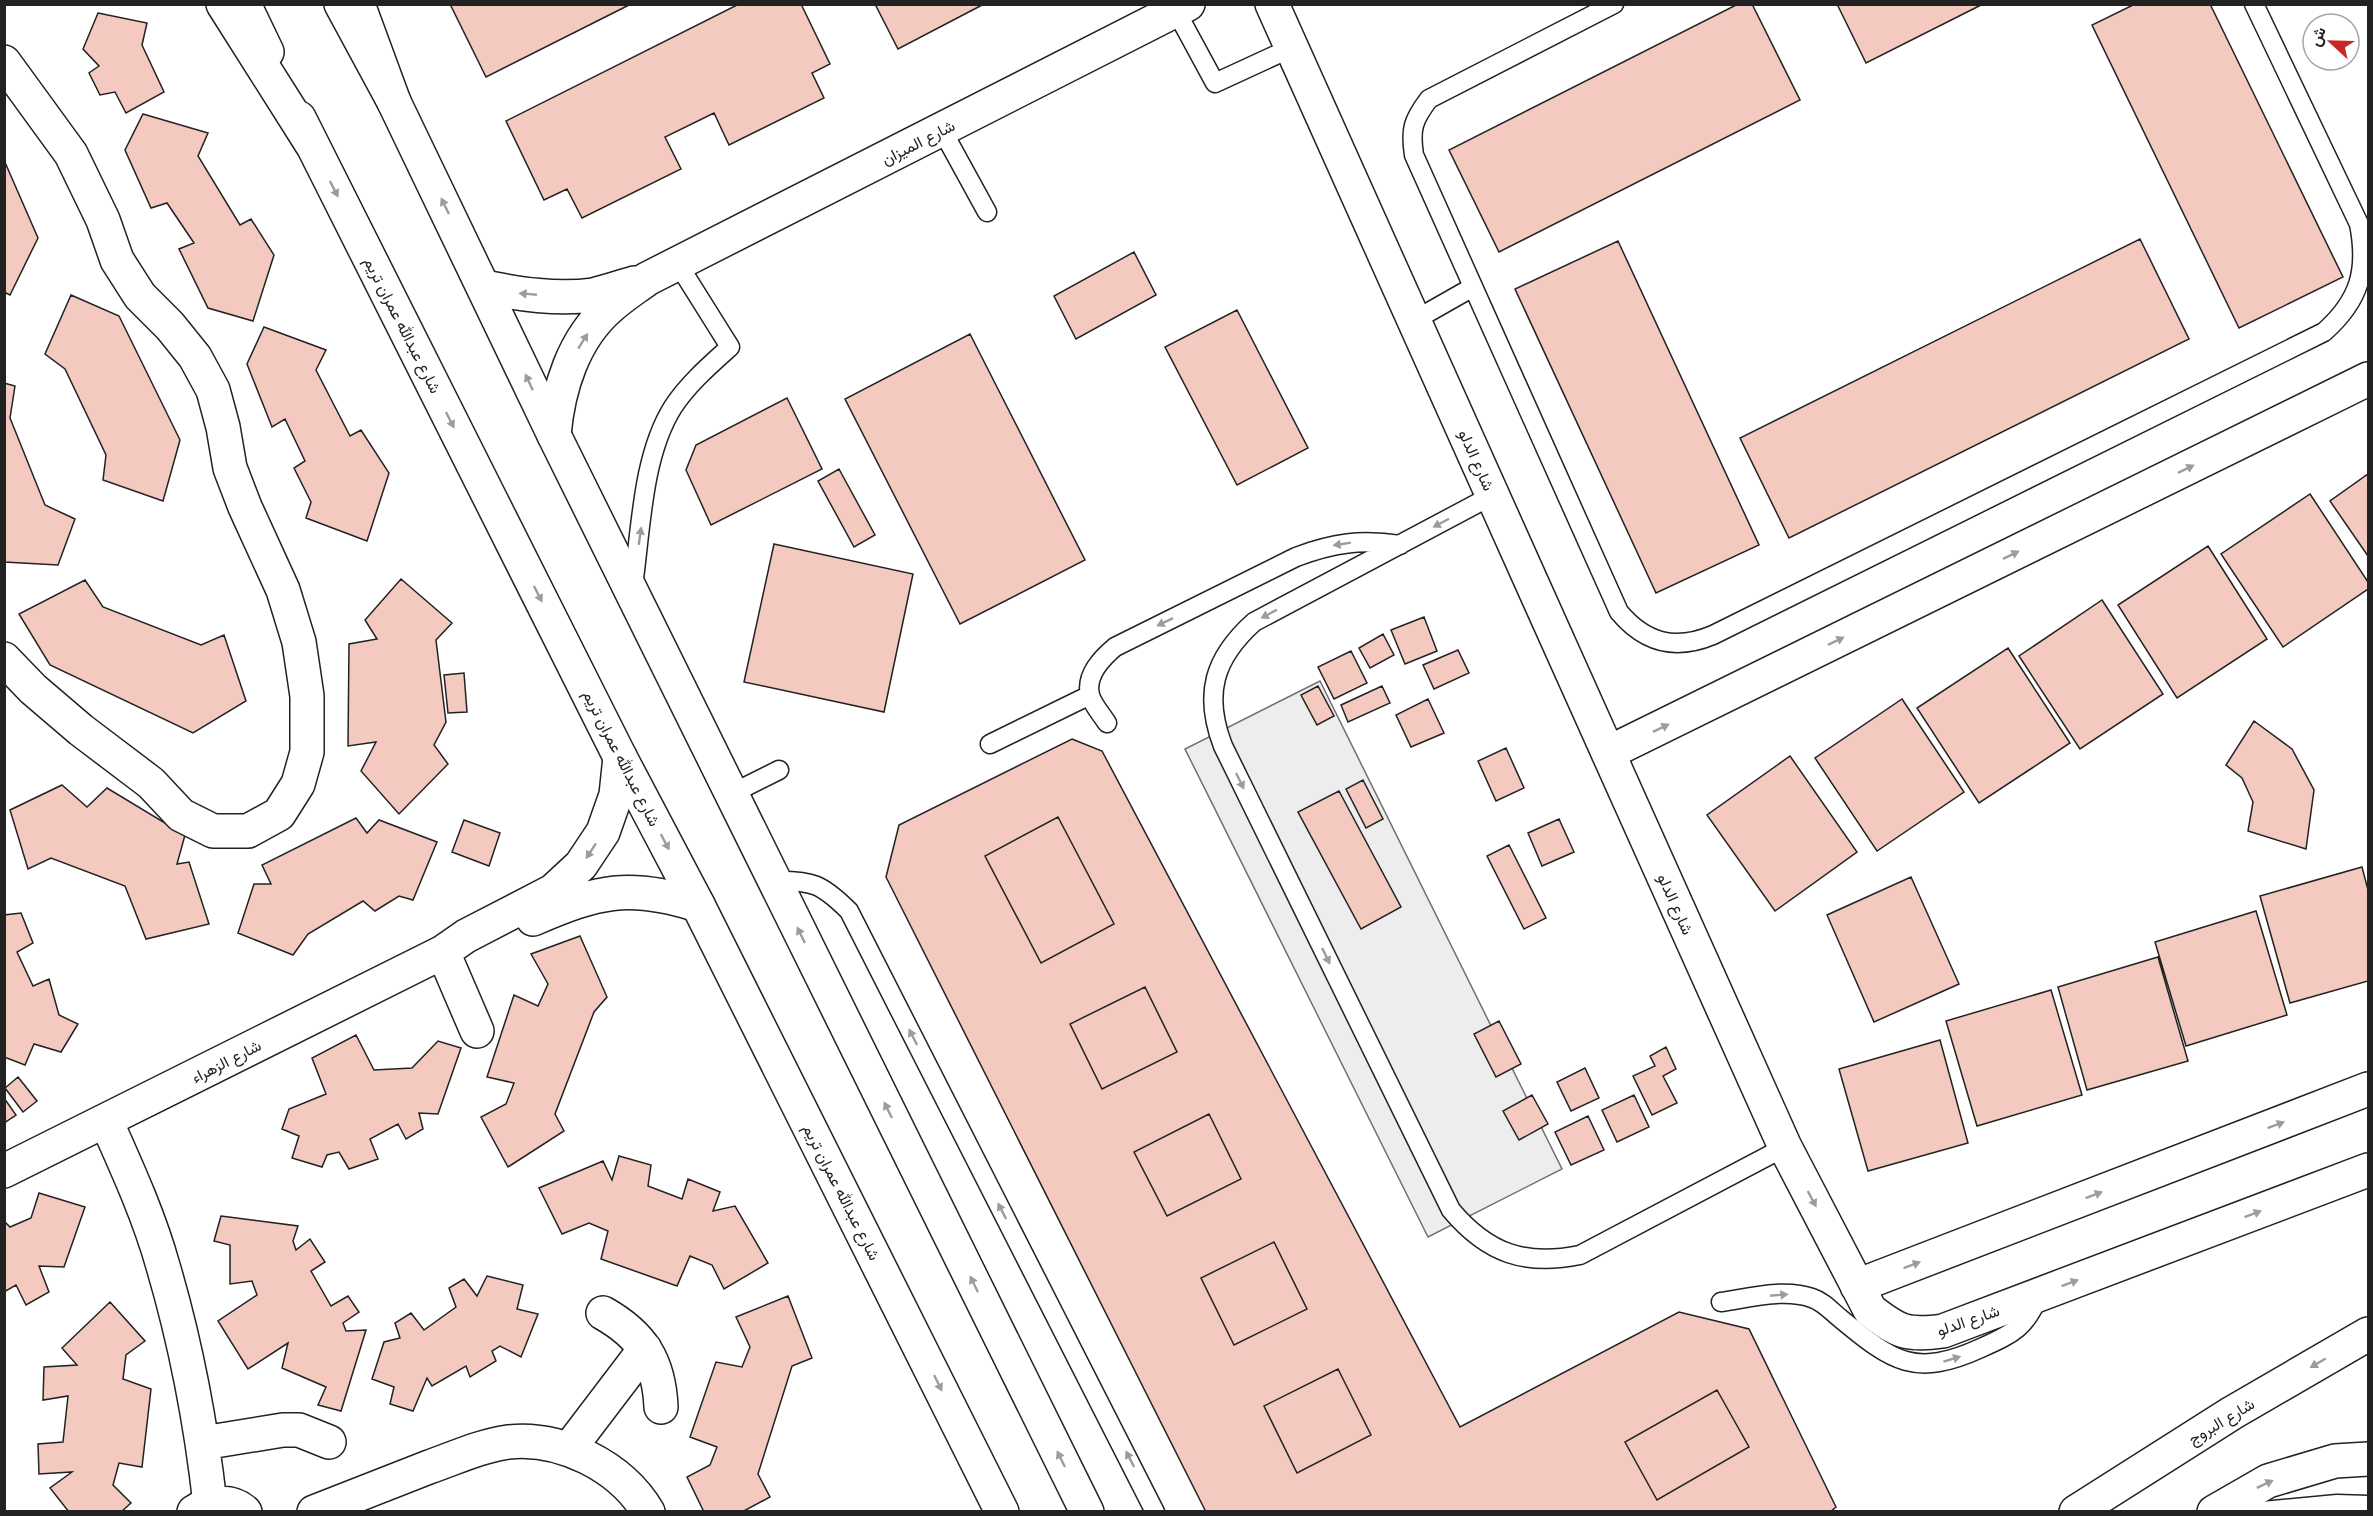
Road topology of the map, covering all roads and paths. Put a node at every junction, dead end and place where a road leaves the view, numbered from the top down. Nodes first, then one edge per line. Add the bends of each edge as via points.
1 (223, 4) edge
2 (244, 4) edge
3 (342, 4) edge
4 (358, 4) edge
5 (1272, 4) edge
6 (1614, 4) edge
7 (2254, 4) edge
8 (1182, 8) edge
9 (1291, 48) junction
10 (4, 62) edge
11 (394, 102) junction
12 (942, 130) junction
13 (311, 143) junction
14 (987, 212) dead end
15 (678, 264) junction
16 (647, 279) junction
17 (484, 287) junction
18 (1473, 287) junction
19 (1414, 320) junction
20 (2368, 379) edge
21 (554, 435) junction
22 (1493, 495) junction
23 (1400, 545) junction
24 (632, 594) junction
25 (4, 659) edge
26 (1090, 695) junction
27 (1107, 723) dead end
28 (990, 744) dead end
29 (1608, 753) junction
30 (620, 756) junction
31 (779, 770) dead end
32 (731, 794) junction
33 (774, 881) junction
34 (698, 906) junction
35 (445, 951) junction
36 (477, 1031) dead end
37 (2368, 1089) edge
38 (106, 1121) junction
39 (1785, 1147) junction
40 (2368, 1170) edge
41 (4, 1171) edge
42 (1857, 1286) junction
43 (2039, 1294) junction
44 (1721, 1302) dead end
45 (603, 1313) dead end
46 (2368, 1334) edge
47 (645, 1348) junction
48 (661, 1407) dead end
49 (329, 1442) dead end
50 (203, 1443) junction
51 (569, 1449) junction
52 (2368, 1460) edge
53 (2368, 1505) edge
54 (202, 1508) edge
55 (245, 1512) edge
56 (314, 1512) edge
57 (648, 1512) edge
58 (1002, 1512) edge
59 (1087, 1512) edge
60 (1155, 1512) edge
61 (2076, 1512) edge
62 (2214, 1512) edge
63 (2252, 1512) edge

1 - 13 street
2 - 13 street, شارع عبدالله عمران تريم
3 - 11 street
4 - 11 street
5 - 9 street, شارع الدلو
6 - 18 lane via 1446,89 1429,99 1417,116 1411,135 1413,155
7 - 18 lane via 2359,224 2363,243 2360,283 2339,319 2324,332 1696,642 1661,642 1630,626 1619,612
8 - 9 lane via 1215,84
8 - 12 street, شارع الميزان
9 - 19 street, شارع الدلو
10 - 25 street via 71,154 94,199 117,260 140,296 195,357 213,390 230,468 283,590 299,642 307,696 307,752 298,784 279,814 248,831 213,831 181,815 151,783 81,730
17 -> 11 street
12 - 14 lane
12 - 15 street, شارع الميزان
13 -> 30 street, شارع عبدالله عمران تريم
15 - 16 street, شارع الميزان
24 -> 15 lane via 656,443 673,407 730,347
16 -> 17 street, شارع الميزان via 593,295 520,294
21 -> 16 street, شارع الميزان via 556,407 575,353 608,308
21 -> 17 street
18 - 19 lane
19 - 22 street, شارع الدلو
29 -> 20 street
21 - 24 street
22 -> 23 lane
22 - 29 street, شارع الدلو
23 -> 26 lane via 1348,542 1296,557 1115,647 1100,659 1091,676
23 -> 39 lane via 1254,622 1224,657 1215,678 1213,701 1215,724 1223,746 1451,1210 1486,1244 1508,1254 1557,1260 1580,1255
24 - 32 street
26 - 27 lane
26 - 28 lane
29 - 39 street, شارع الدلو
30 -> 34 street, شارع عبدالله عمران تريم
30 -> 35 street, شارع الزهراء via 616,795 603,832 581,865 553,891
31 - 32 lane
32 - 33 street
59 -> 33 street
60 -> 33 lane via 849,911 820,887 802,880
34 - 35 street, شارع الزهراء via 665,895 596,895 482,942
34 -> 58 street, شارع عبدالله عمران تريم
35 - 36 street
35 - 38 street, شارع الزهراء
42 -> 37 street
38 - 41 street, شارع الزهراء
38 - 50 street via 163,1263 187,1353
39 -> 42 street, شارع الدلو
43 -> 40 street, شارع الدلو
42 - 43 street, شارع الدلو via 1869,1310 1890,1327 1916,1335 1943,1331
44 -> 43 lane via 1785,1294 1813,1298 1887,1355 1928,1364 1964,1356 2013,1334
45 - 47 street via 620,1322
46 -> 61 street, شارع البروج via 2232,1413
47 - 48 street via 660,1386
47 - 51 street
49 - 50 street via 300,1430 283,1430
50 - 54 street
51 - 56 street via 519,1442 480,1448
51 - 57 street via 621,1480
62 -> 52 street via 2268,1481 2335,1461
53 - 63 lane
54 - 55 street via 226,1503

